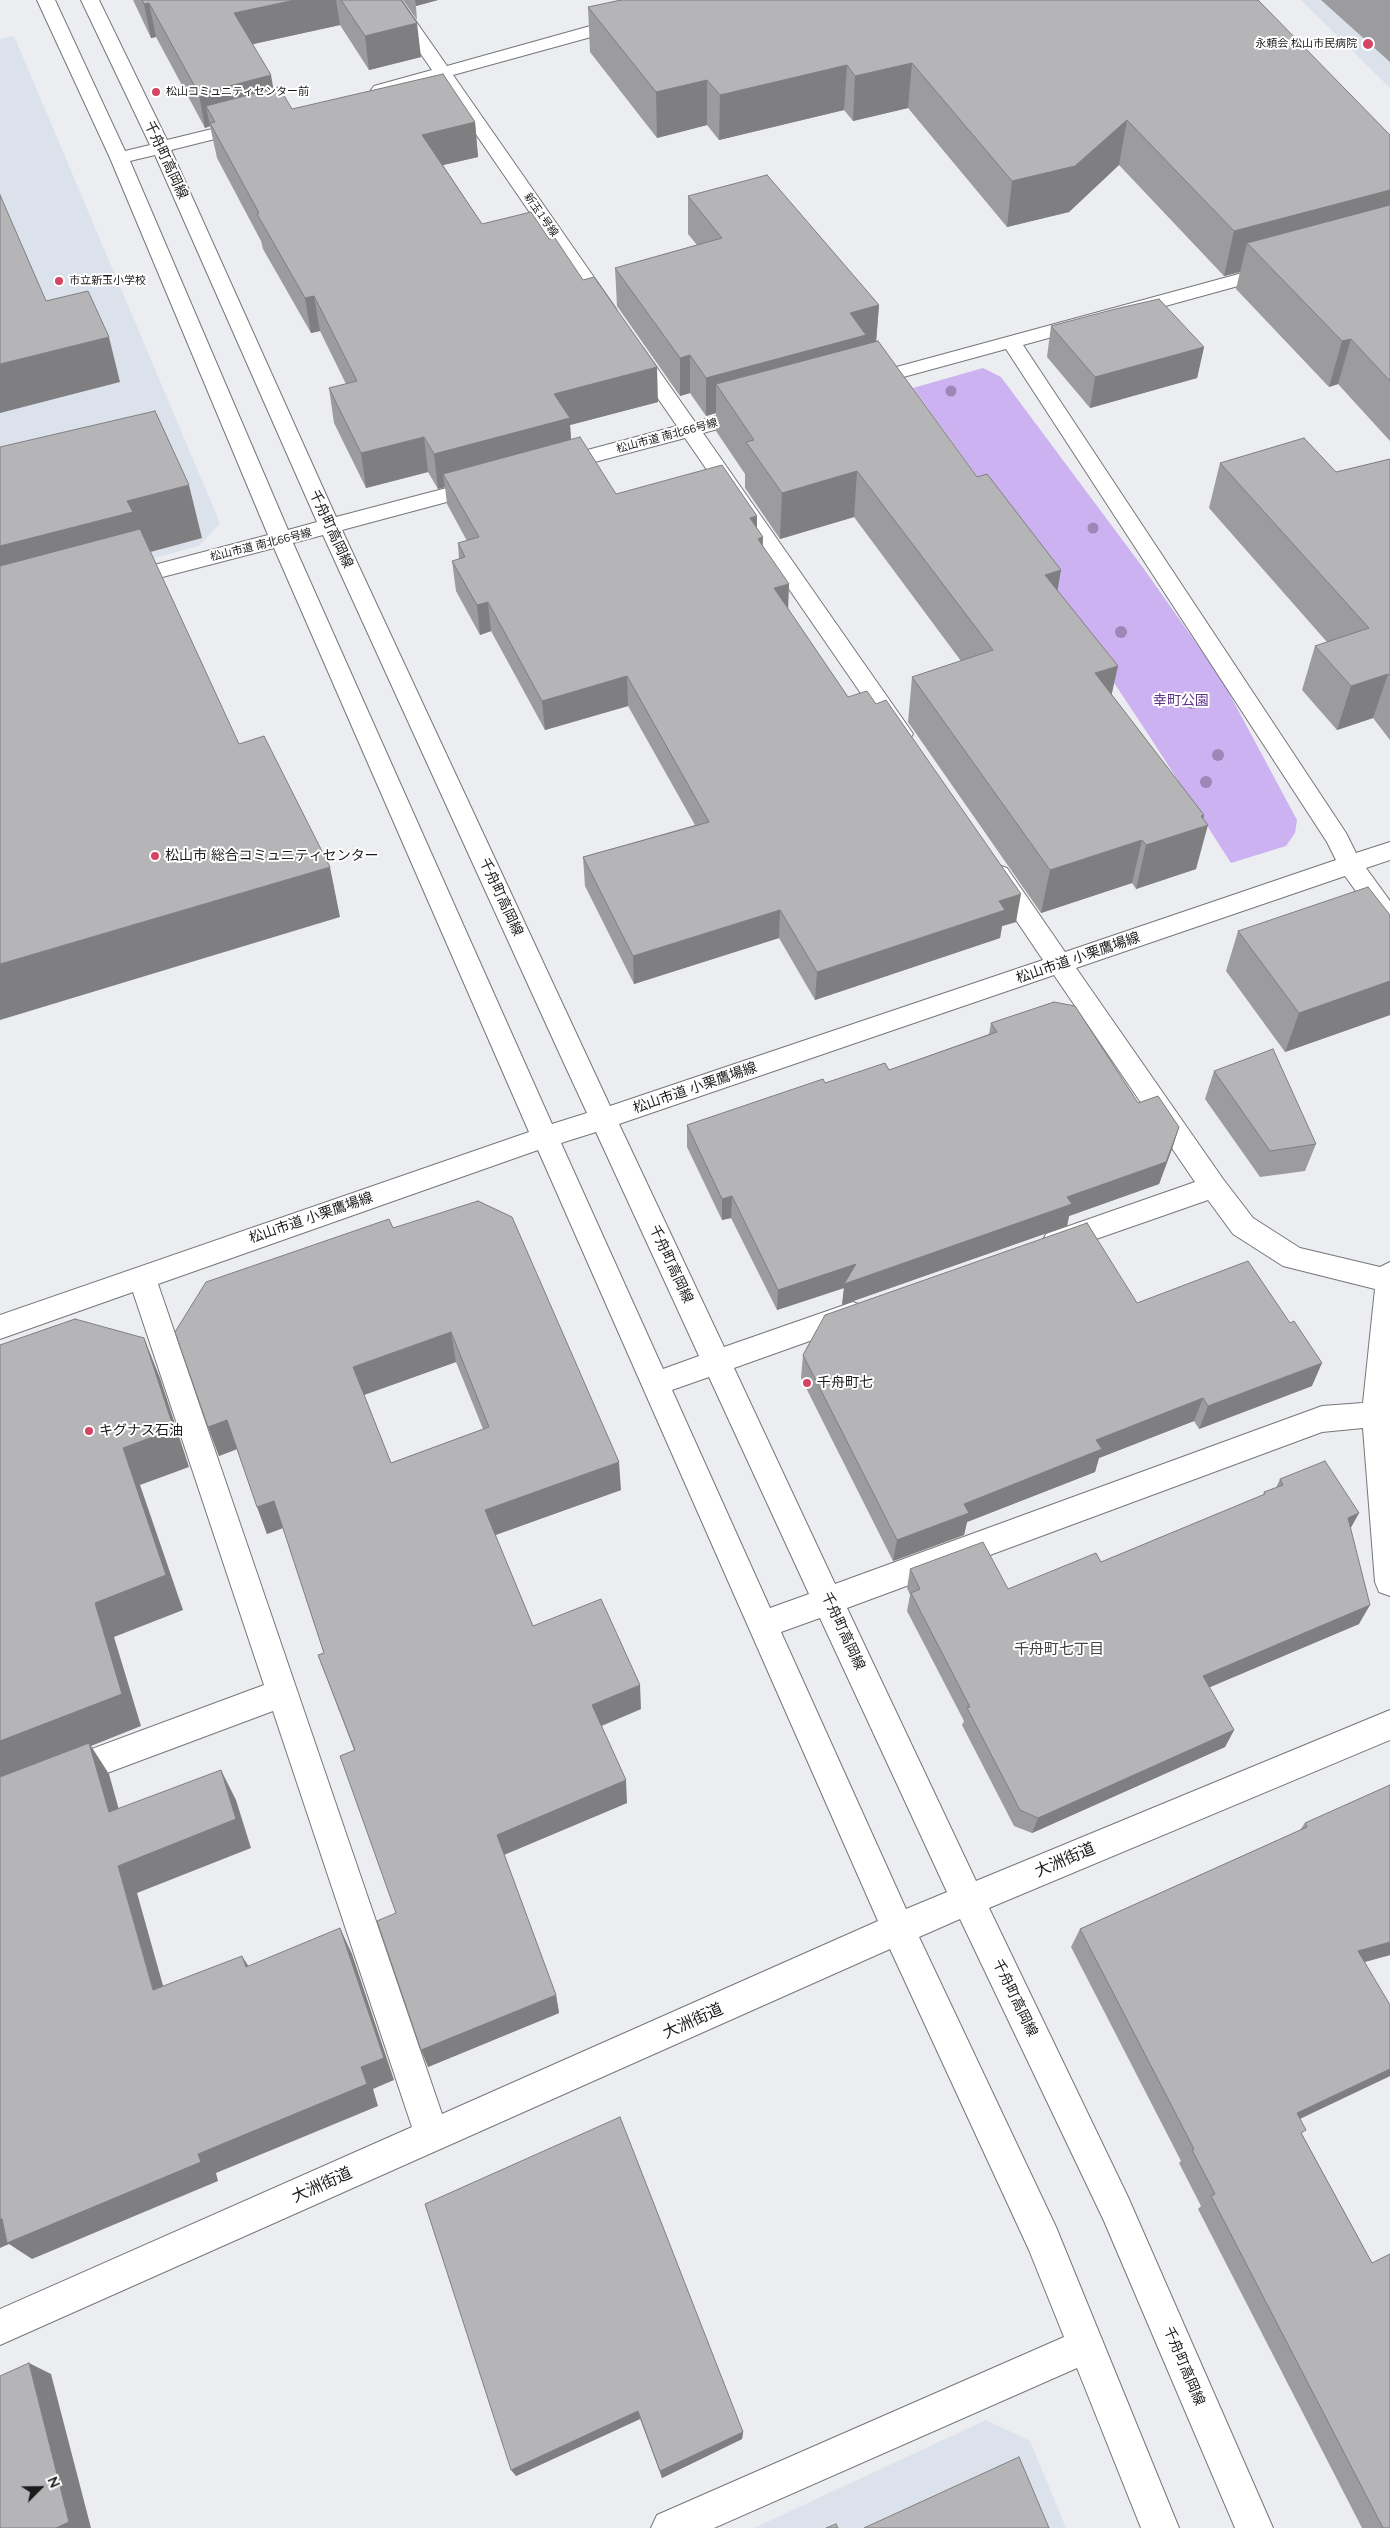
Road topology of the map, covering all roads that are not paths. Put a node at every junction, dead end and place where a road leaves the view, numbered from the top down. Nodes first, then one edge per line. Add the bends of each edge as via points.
1 (46, 0) edge
2 (90, 0) edge
3 (392, 0) edge
4 (638, 18) edge
5 (443, 73) junction
6 (368, 94) edge
7 (265, 121) edge
8 (161, 148) junction
9 (119, 158) junction
10 (1294, 265) edge
11 (617, 324) edge
12 (628, 341) edge
13 (1012, 342) junction
14 (841, 388) edge
15 (775, 406) edge
16 (690, 430) junction
17 (535, 471) edge
18 (497, 482) edge
19 (330, 527) junction
20 (281, 539) junction
21 (105, 586) edge
22 (912, 750) edge
23 (1390, 851) edge
24 (986, 857) edge
25 (1350, 865) junction
26 (1390, 919) edge
27 (1060, 964) junction
28 (603, 1119) junction
29 (545, 1137) junction
30 (1213, 1187) junction
31 (1035, 1250) edge
32 (142, 1277) junction
33 (1389, 1278) edge
34 (876, 1306) edge
35 (0, 1327) edge
36 (717, 1362) junction
37 (656, 1384) junction
38 (1376, 1414) junction
39 (1390, 1582) edge
40 (829, 1601) junction
41 (763, 1625) junction
42 (281, 1693) junction
43 (1390, 1725) edge
44 (0, 1798) edge
45 (968, 1900) junction
46 (898, 1929) junction
47 (432, 2136) junction
48 (0, 2327) edge
49 (1085, 2346) junction
50 (670, 2528) edge
51 (1160, 2528) edge
52 (1254, 2528) edge

1 - 9 street
2 - 8 street, 千舟町高岡線
3 - 5 street, 新玉1号線
4 - 5 street
5 - 6 street
5 - 11 street, 新玉1号線
7 - 8 street
8 - 9 street
8 - 19 street, 千舟町高岡線
9 - 20 street
10 - 13 street
12 - 16 street
13 - 14 street
13 - 25 street via 1337,839
15 - 16 street, 松山市道 南北66号線
16 - 17 street, 松山市道 南北66号線
16 - 22 street
18 - 19 street, 松山市道 南北66号線
19 - 20 street, 松山市道 南北66号線
19 - 28 street, 千舟町高岡線
20 - 21 street, 松山市道 南北66号線
20 - 29 street
23 - 25 street, 松山市道 小栗鷹場線
24 - 27 street
25 - 26 street
25 - 27 street, 松山市道 小栗鷹場線
27 - 28 street, 松山市道 小栗鷹場線
27 - 30 street
28 - 29 street, 松山市道 小栗鷹場線
28 - 36 street, 千舟町高岡線
29 - 32 street, 松山市道 小栗鷹場線
29 - 37 street
30 - 31 street
30 - 33 street via 1243,1226 1293,1258
32 - 35 street, 松山市道 小栗鷹場線
32 - 42 street
33 - 38 street
34 - 36 street
36 - 37 street
36 - 40 street, 千舟町高岡線
37 - 41 street
38 - 39 street
38 - 40 street via 1322,1419
40 - 41 street
40 - 45 street, 千舟町高岡線
41 - 46 street
42 - 44 street
42 - 47 street
43 - 45 street, 大洲街道
45 - 46 street, 大洲街道
45 - 52 street, 千舟町高岡線 via 1116,2209
46 - 47 street, 大洲街道
46 - 49 street via 1043,2240
47 - 48 street, 大洲街道
49 - 50 street
49 - 51 street

